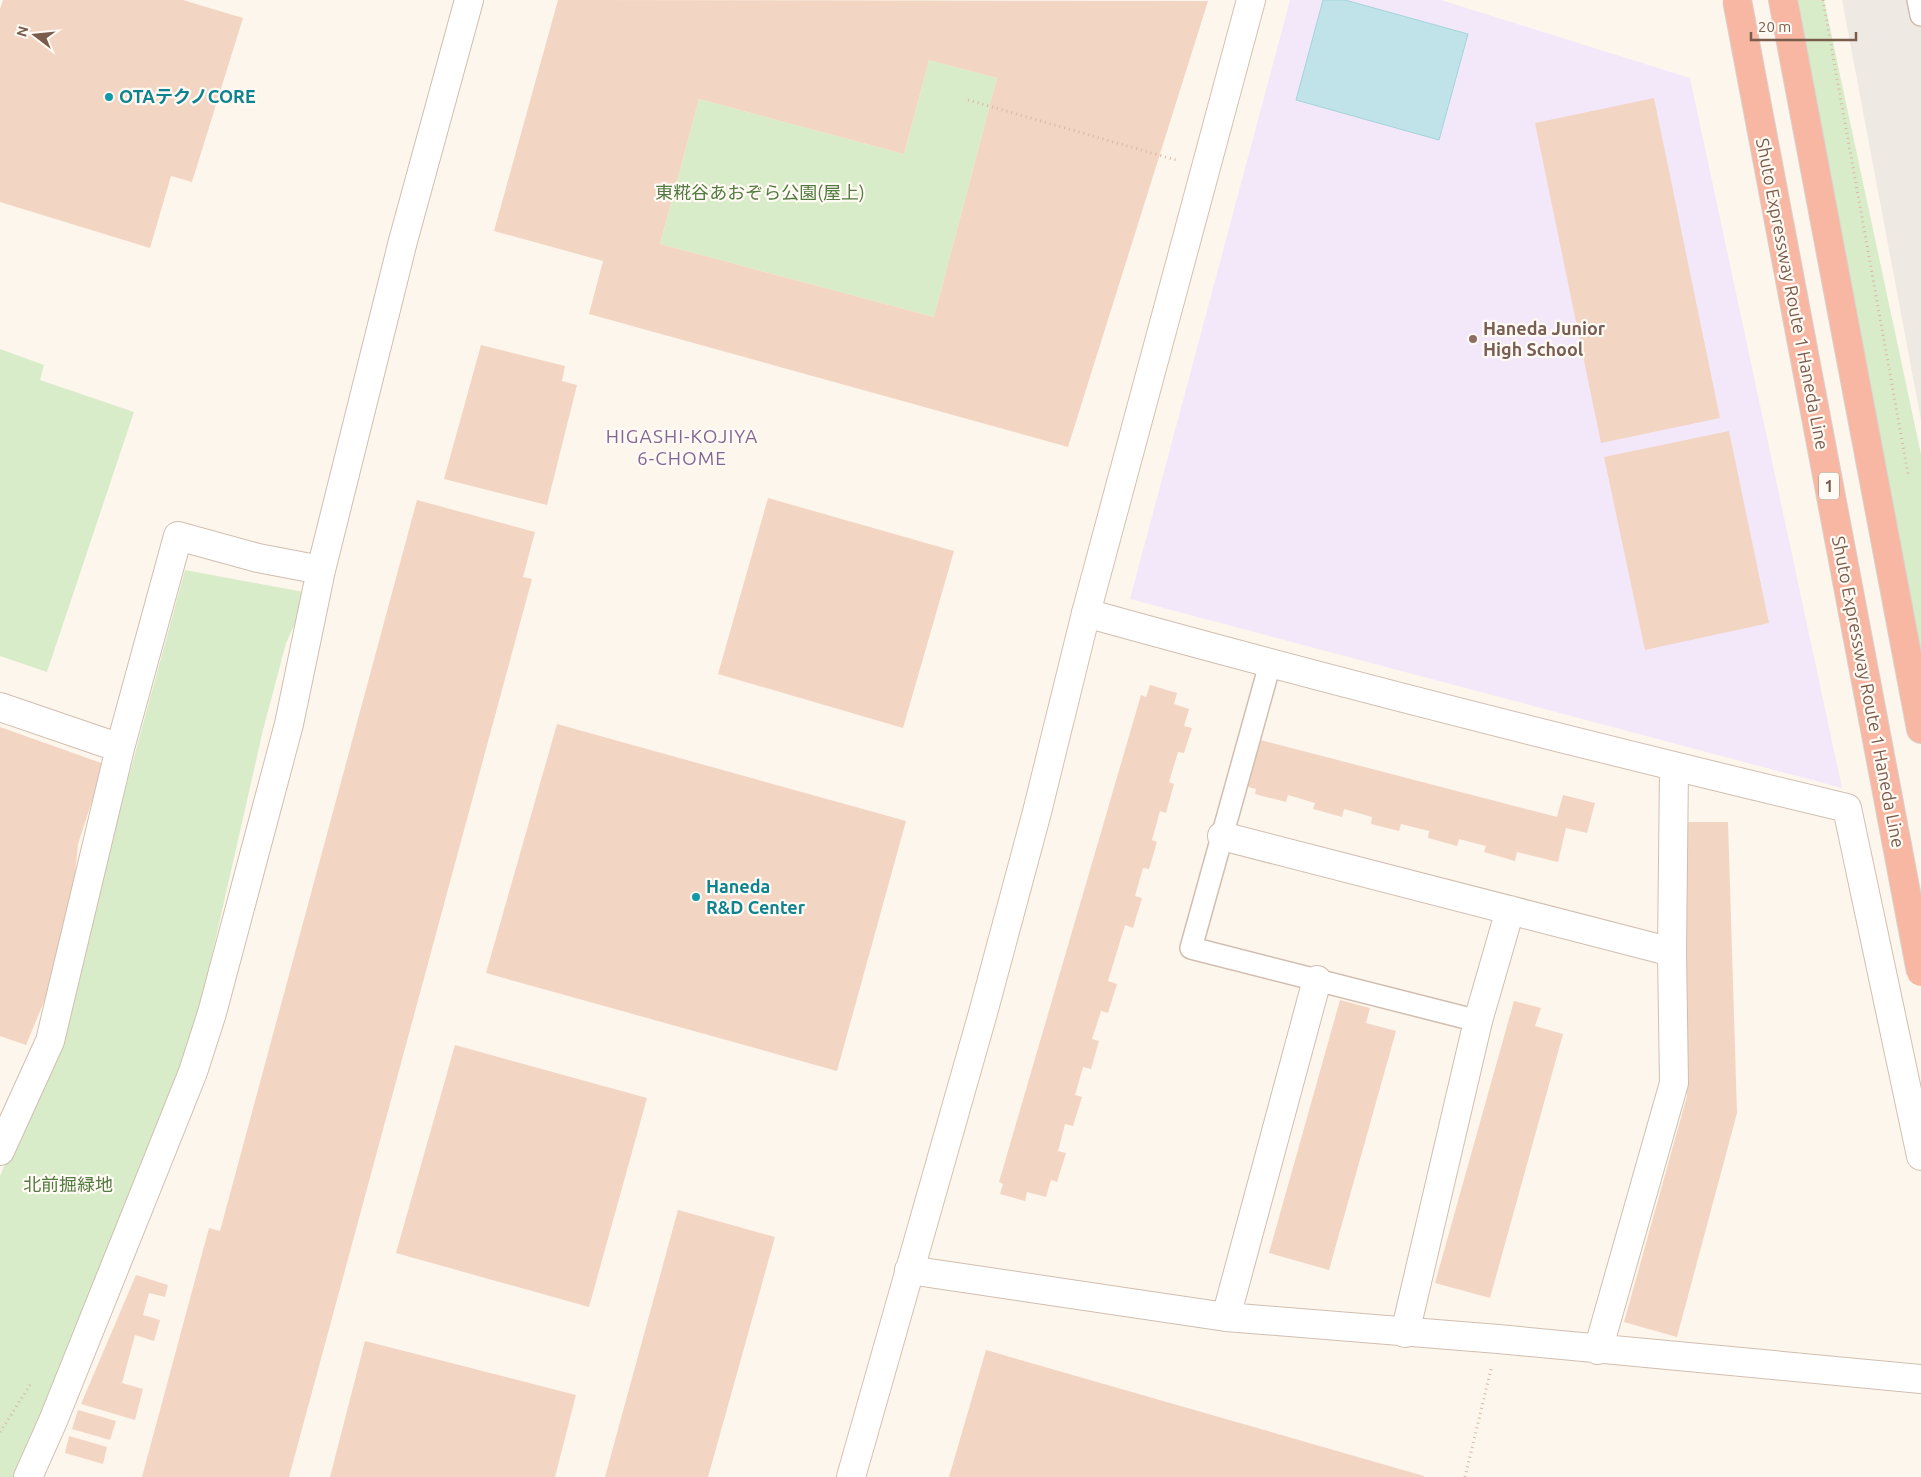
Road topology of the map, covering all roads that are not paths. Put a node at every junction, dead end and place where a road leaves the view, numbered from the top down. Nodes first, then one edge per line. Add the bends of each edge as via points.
1 (469, 0) edge
2 (1251, 0) edge
3 (1737, 0) edge
4 (1783, 0) edge
5 (1918, 0) edge
6 (1921, 14) edge
7 (309, 567) junction
8 (1086, 614) junction
9 (1270, 664) junction
10 (0, 707) edge
11 (1921, 729) edge
12 (120, 748) junction
13 (1674, 767) junction
14 (1222, 836) junction
15 (1510, 910) junction
16 (1672, 952) junction
17 (1921, 972) edge
18 (1317, 980) junction
19 (1478, 1022) junction
20 (0, 1151) edge
21 (1921, 1156) edge
22 (909, 1270) junction
23 (1226, 1317) junction
24 (1405, 1333) junction
25 (1598, 1350) junction
26 (1921, 1379) edge
27 (28, 1477) edge
28 (851, 1477) edge

1 - 7 street
2 - 8 street
3 - 17 highway, Shuto Expressway Route 1 Haneda Line / 1, bridge
4 - 11 highway
5 - 6 lane
7 - 12 street via 258,558 178,536
7 - 27 street via 288,724 212,1013 193,1072
8 - 9 street
8 - 22 street via 1016,889
9 - 13 street
9 - 14 lane
10 - 12 street
12 - 20 street via 50,1041
13 - 16 street
13 - 21 street via 1847,808
14 - 15 street
14 - 18 lane via 1191,948
15 - 16 street
15 - 19 street
16 - 25 street via 1674,1083
18 - 19 lane
18 - 23 street
19 - 24 street
22 - 23 street
22 - 28 street
23 - 24 street
24 - 25 street
25 - 26 street

